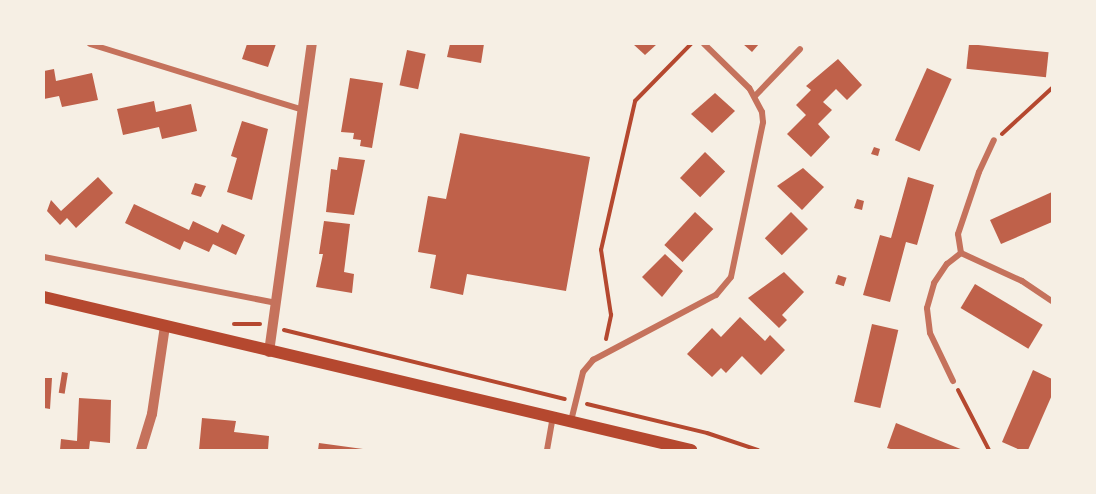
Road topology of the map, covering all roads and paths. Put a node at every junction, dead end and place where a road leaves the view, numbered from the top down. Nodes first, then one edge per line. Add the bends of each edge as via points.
1 (90, 44) edge
2 (312, 44) edge
3 (691, 44) edge
4 (704, 44) edge
5 (800, 48) dead end
6 (1053, 88) edge
7 (755, 96) junction
8 (303, 110) junction
9 (994, 140) joint
10 (961, 253) junction
11 (44, 257) edge
12 (44, 297) edge
13 (1053, 301) edge
14 (276, 303) junction
15 (165, 326) junction
16 (304, 334) dead end
17 (269, 352) junction
18 (603, 356) junction
19 (953, 381) joint
20 (576, 402) junction
21 (553, 417) junction
22 (571, 421) junction
23 (141, 450) edge
24 (547, 450) edge
25 (691, 450) edge
26 (758, 450) edge
27 (989, 450) edge

1 - 8 street
2 - 8 street
3 - 18 path via 635,101 602,250 611,315
4 - 7 street
5 - 7 street
6 - 9 path
7 - 18 street via 763,122 731,277 716,295
8 - 14 street
9 - 10 street via 958,234
10 - 13 street
10 - 19 street via 947,264 934,283 927,308 930,333
11 - 14 street
12 - 15 main road
14 - 17 street
15 - 17 main road
15 - 23 street via 152,414
16 - 20 path
17 - 21 main road
18 - 20 street via 583,372
19 - 27 path
20 - 22 street
20 - 26 path via 707,433
21 - 22 main road
21 - 24 street
22 - 25 main road

